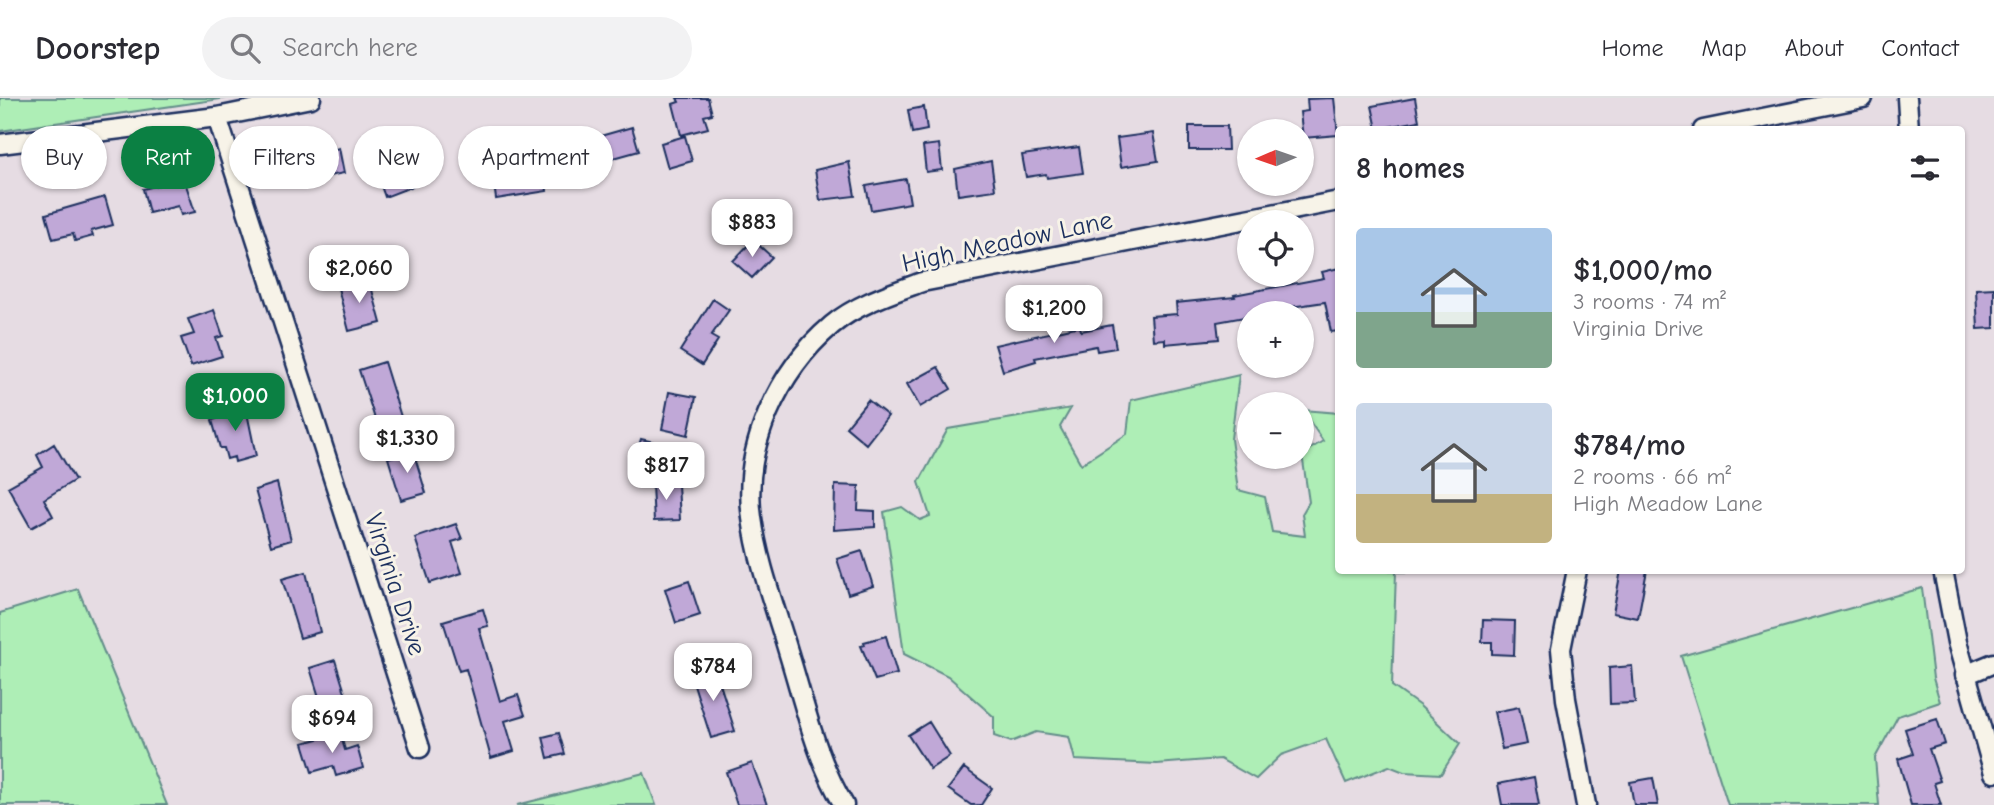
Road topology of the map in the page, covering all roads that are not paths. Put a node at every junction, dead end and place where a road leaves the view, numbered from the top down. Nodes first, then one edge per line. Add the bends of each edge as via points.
1 (311, 98) edge
2 (1863, 98) edge
3 (1907, 98) edge
4 (217, 117) junction
5 (1723, 126) edge
6 (1909, 126) edge
7 (0, 144) edge
8 (1335, 202) edge
9 (1576, 574) edge
10 (1944, 574) edge
11 (1994, 663) edge
12 (1965, 675) junction
13 (419, 748) dead end
14 (1994, 773) edge
15 (845, 805) edge
16 (1586, 805) edge

1 - 4 street
2 - 5 street
3 - 6 street
4 - 7 street
4 - 13 street, Virginia Drive
8 - 15 street, High Meadow Lane via 922,282 877,298 832,324 794,365 769,411 751,464 752,517 761,563 821,755
9 - 16 street via 1561,649
10 - 12 street
11 - 12 street
12 - 14 street

